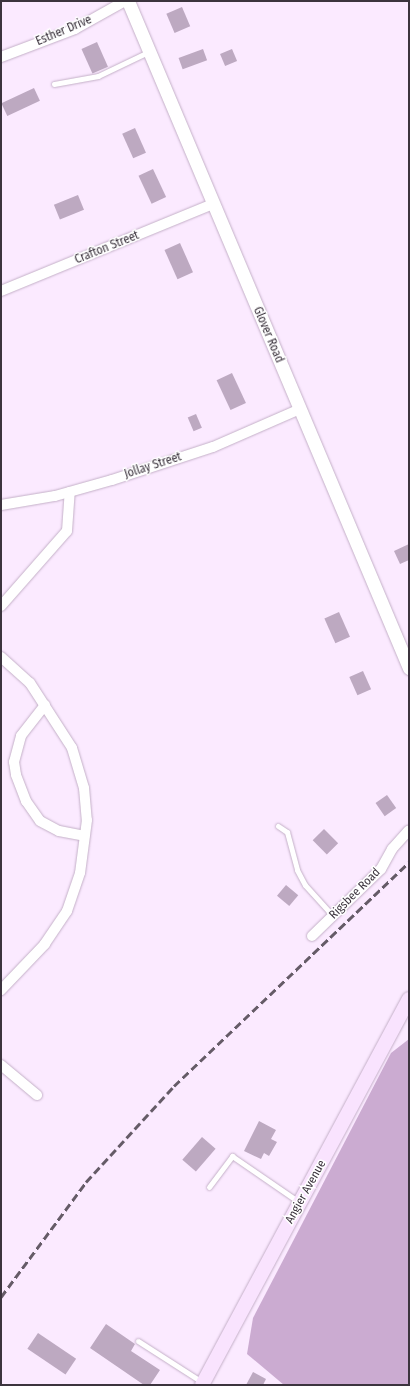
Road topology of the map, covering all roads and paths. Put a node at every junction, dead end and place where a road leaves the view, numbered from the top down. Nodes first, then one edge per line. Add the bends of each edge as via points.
1 (125, 1) edge
2 (128, 1) edge
3 (149, 51) junction
4 (1, 57) edge
5 (54, 84) dead end
6 (213, 204) junction
7 (1, 291) edge
8 (300, 409) junction
9 (70, 492) junction
10 (1, 505) edge
11 (1, 606) edge
12 (1, 657) edge
13 (409, 668) edge
14 (45, 705) junction
15 (278, 826) dead end
16 (409, 830) edge
17 (85, 836) junction
18 (333, 916) junction
19 (312, 936) dead end
20 (1, 990) edge
21 (409, 999) edge
22 (1, 1065) edge
23 (36, 1095) dead end
24 (209, 1187) dead end
25 (300, 1203) junction
26 (138, 1341) dead end
27 (202, 1384) edge

1 - 4 street, Esther Drive via 75,29
2 - 3 street, Glover Road
3 - 5 lane via 98,76
3 - 6 street, Glover Road
6 - 7 street, Crafton Street
6 - 8 street, Glover Road
8 - 9 street, Jollay Street via 213,447
8 - 13 street, Glover Road
9 - 10 street, Jollay Street
9 - 11 street via 68,531
12 - 14 street via 19,672
14 - 17 street via 72,748 81,775 86,804
14 - 17 street via 21,736 14,762 16,775 26,801 40,821 60,831
15 - 18 lane via 287,832 297,870 305,885
16 - 18 street, Rigsbee Road via 392,849 381,869
17 - 20 street via 80,872 61,922
18 - 19 street, Rigsbee Road
21 - 25 main road, Angier Avenue
22 - 23 street
24 - 25 lane via 232,1156
25 - 27 main road, Angier Avenue
26 - 27 lane

